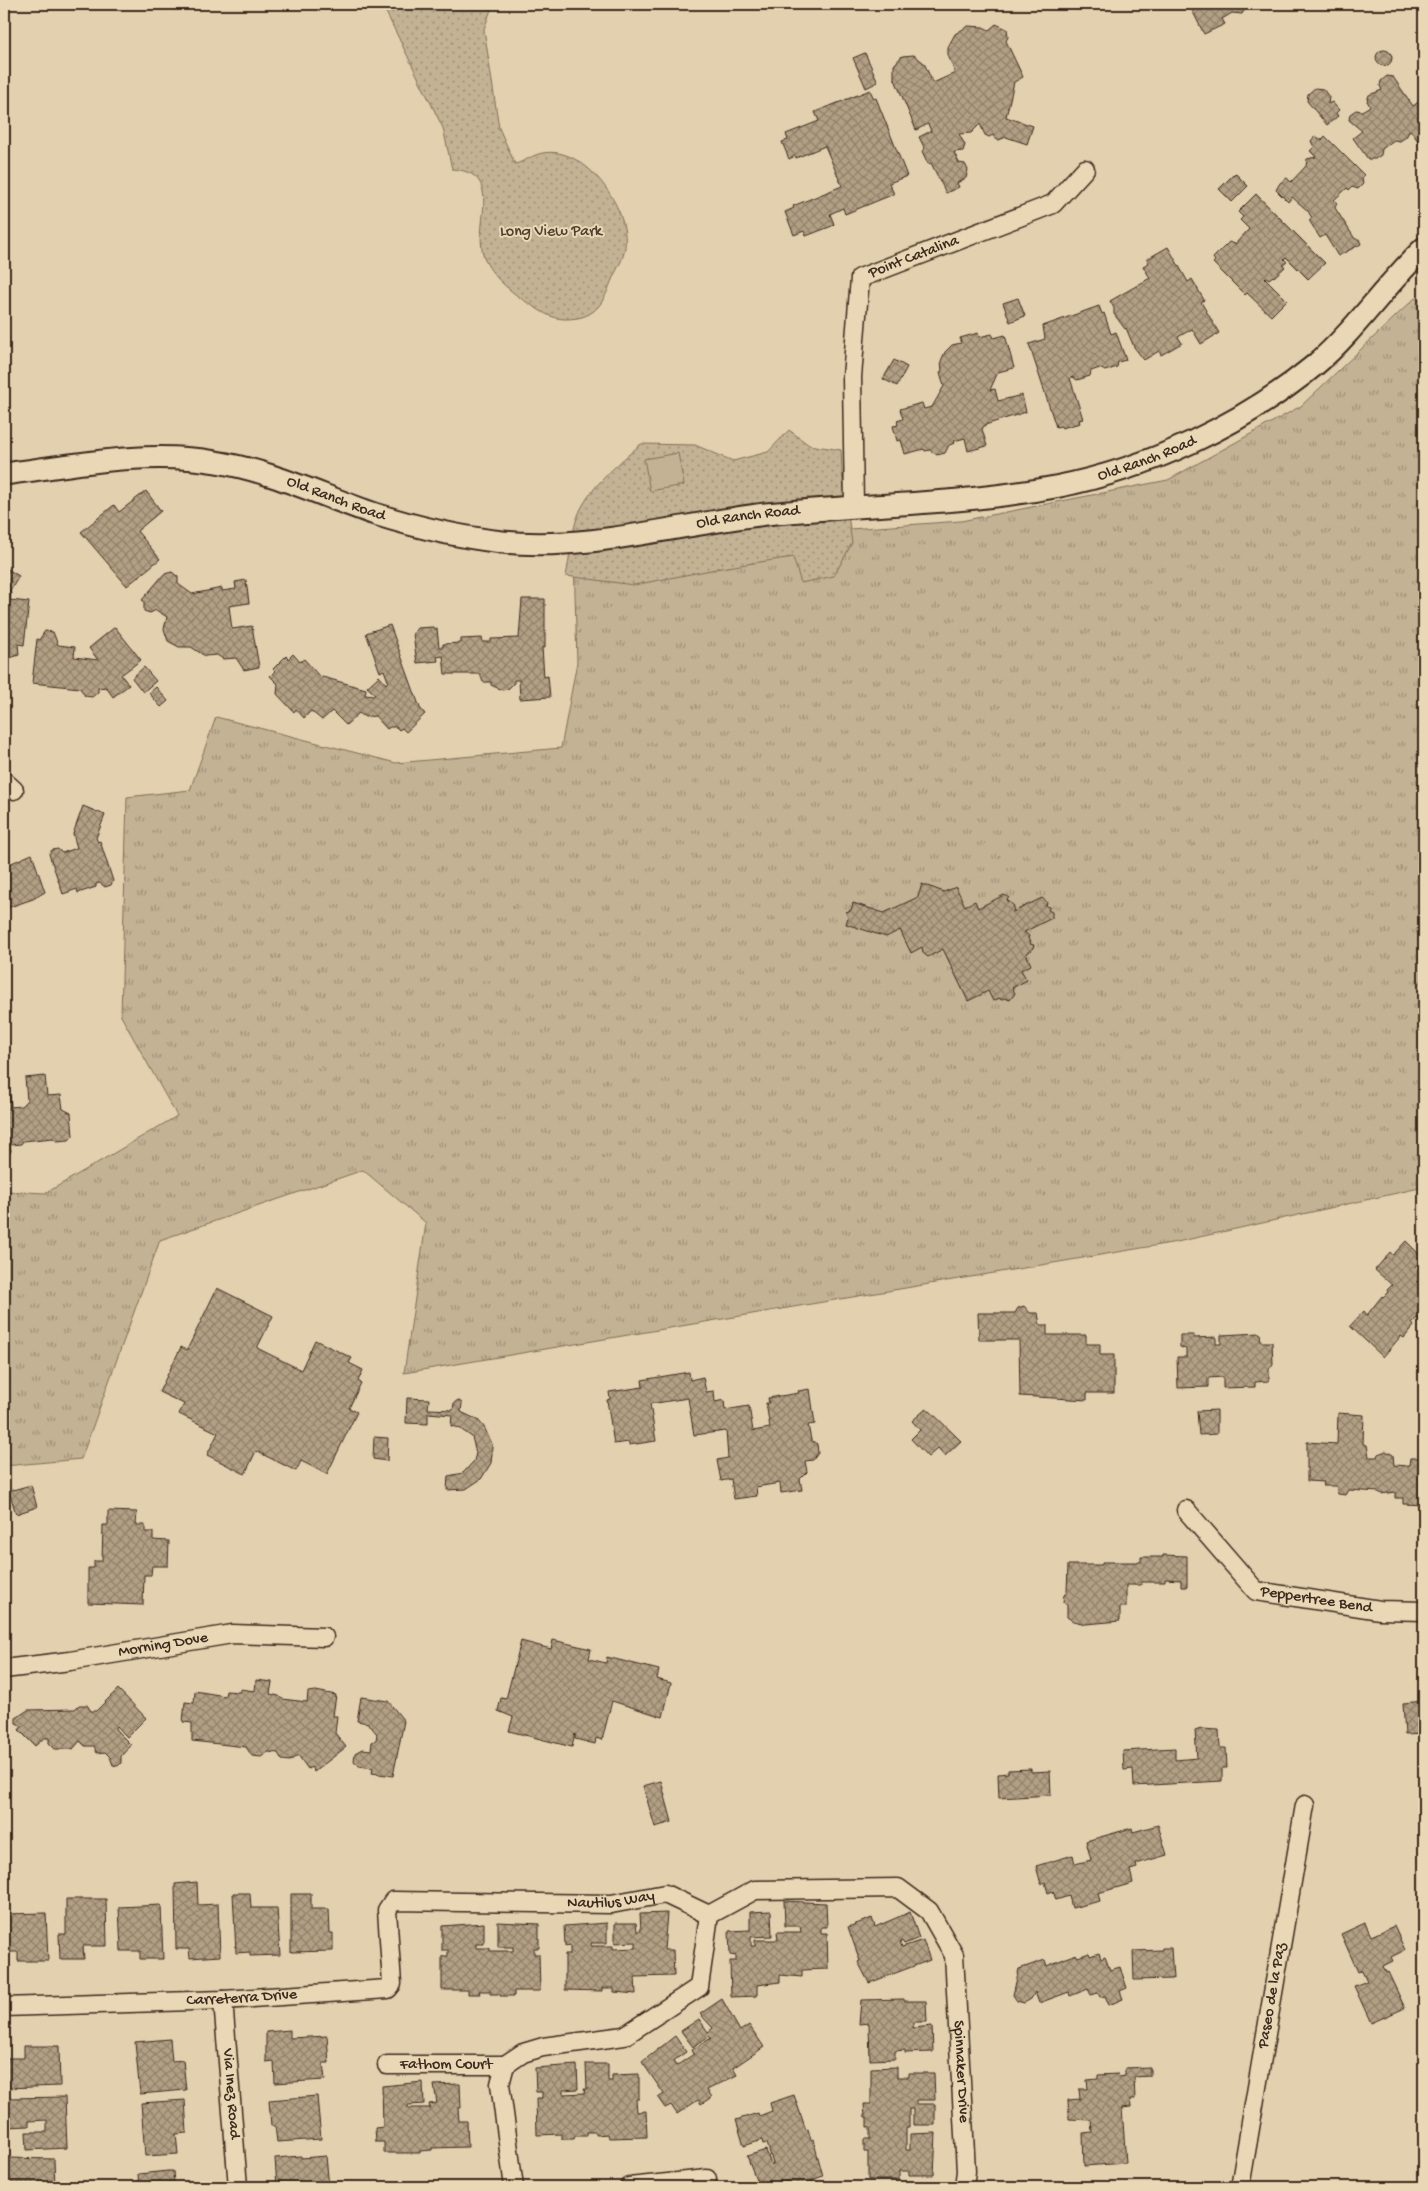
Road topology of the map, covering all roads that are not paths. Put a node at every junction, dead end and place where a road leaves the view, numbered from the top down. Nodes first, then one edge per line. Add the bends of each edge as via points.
1 (1085, 169) dead end
2 (1424, 248) edge
3 (4, 474) edge
4 (854, 506) junction
5 (1186, 1510) dead end
6 (1424, 1611) edge
7 (324, 1637) dead end
8 (4, 1669) edge
9 (1305, 1805) dead end
10 (393, 1902) joint
11 (709, 1915) junction
12 (223, 2000) junction
13 (4, 2007) edge
14 (387, 2065) dead end
15 (505, 2066) junction
16 (707, 2179) dead end
17 (238, 2187) edge
18 (514, 2187) edge
19 (630, 2187) edge
20 (964, 2187) edge
21 (1240, 2187) edge

1 - 4 street, Point Catalina via 1053,204 860,278 852,377
2 - 4 street, Old Ranch Road via 1366,314 1315,364 1256,407 1193,442 1128,468 1056,487 991,496
3 - 4 street, Old Ranch Road via 144,457 214,461 262,472 376,514 446,533 501,542 555,545 725,519
5 - 6 street, Peppertree Bend via 1256,1591 1380,1610
7 - 8 street, Morning Dove via 232,1634 70,1662
9 - 21 street, Paseo de la Paz
10 - 11 street, Nautilus Way via 611,1904 665,1894
10 - 12 street, Carreterra Drive via 387,1910 392,1984 388,1989
11 - 15 street via 699,1987 624,2036 543,2047 523,2053
11 - 20 street, Spinnaker Drive via 755,1890 898,1888 929,1911 954,1955 966,2171
12 - 13 street, Carreterra Drive
12 - 17 street, Via Inez Road
14 - 15 street, Fathom Court
15 - 18 street via 500,2084
16 - 19 street

